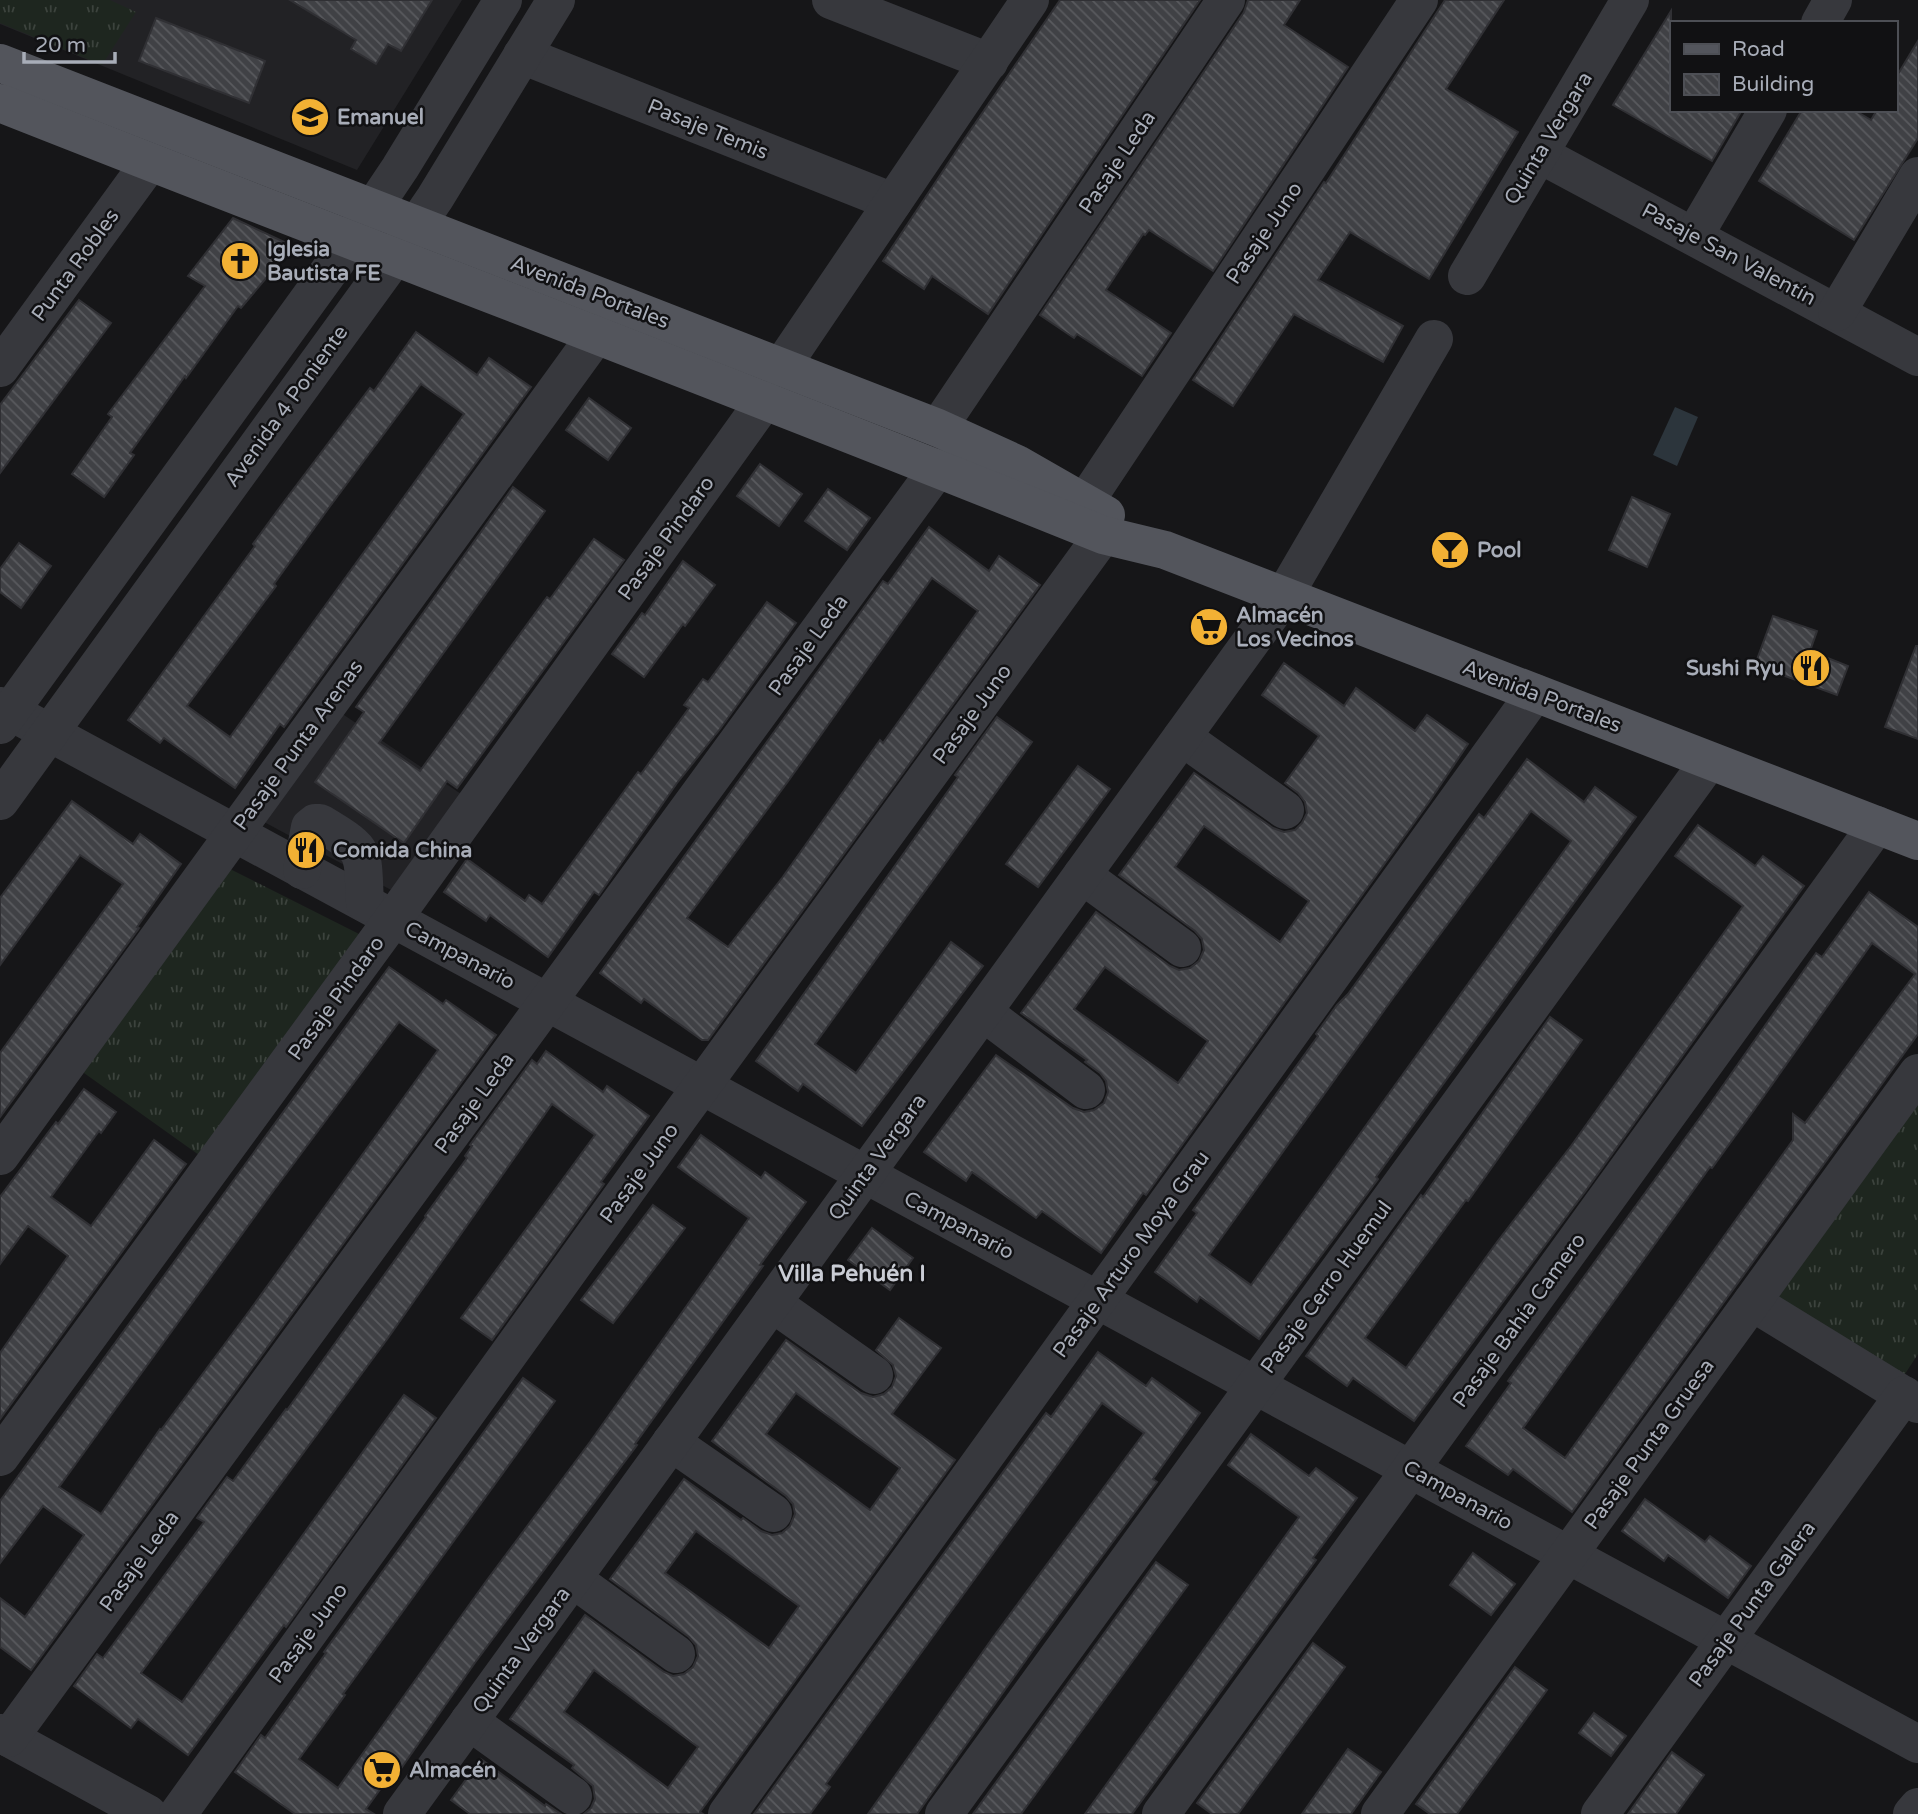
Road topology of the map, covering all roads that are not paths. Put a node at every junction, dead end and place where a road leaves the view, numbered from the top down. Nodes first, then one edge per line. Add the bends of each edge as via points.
1 (503, 0) edge
2 (556, 0) edge
3 (831, 0) edge
4 (1030, 0) edge
5 (1226, 0) edge
6 (1419, 0) edge
7 (1630, 0) edge
8 (1833, 0) edge
9 (1821, 21) edge
10 (522, 55) junction
11 (989, 62) junction
12 (0, 63) edge
13 (0, 103) edge
14 (1767, 112) edge
15 (1539, 153) junction
16 (150, 162) junction
17 (1918, 176) edge
18 (893, 202) junction
19 (373, 208) junction
20 (416, 225) junction
21 (1694, 236) junction
22 (351, 241) junction
23 (394, 258) junction
24 (1466, 276) dead end
25 (1837, 312) junction
26 (597, 334) junction
27 (1434, 339) dead end
28 (1918, 357) edge
29 (782, 366) junction
30 (0, 368) edge
31 (765, 400) junction
32 (938, 428) junction
33 (938, 468) junction
34 (1085, 502) junction
35 (1103, 535) junction
36 (1165, 550) junction
37 (1284, 596) junction
38 (1535, 693) junction
39 (3, 714) edge
40 (50, 733) junction
41 (1182, 737) junction
42 (1709, 761) junction
43 (0, 801) edge
44 (1285, 810) dead end
45 (1878, 825) junction
46 (234, 833) junction
47 (1918, 841) edge
48 (302, 870) junction
49 (1082, 875) junction
50 (379, 911) junction
51 (1182, 948) dead end
52 (547, 1002) junction
53 (983, 1012) junction
54 (1917, 1076) edge
55 (702, 1086) junction
56 (1086, 1090) dead end
57 (0, 1156) edge
58 (865, 1175) junction
59 (1097, 1300) junction
60 (1752, 1302) junction
61 (772, 1303) junction
62 (874, 1374) dead end
63 (1254, 1385) junction
64 (1911, 1399) edge
65 (671, 1442) junction
66 (0, 1457) edge
67 (1410, 1469) junction
68 (773, 1513) dead end
69 (1568, 1556) junction
70 (573, 1579) junction
71 (1726, 1640) junction
72 (676, 1654) dead end
73 (469, 1721) junction
74 (4, 1735) edge
75 (1918, 1744) edge
76 (573, 1796) dead end
77 (1918, 1807) edge
78 (148, 1814) edge
79 (178, 1814) edge
80 (402, 1814) edge
81 (727, 1814) edge
82 (944, 1814) edge
83 (1161, 1814) edge
84 (1380, 1814) edge
85 (1600, 1814) edge
86 (1912, 1814) edge

1 - 19 street
2 - 10 street, Avenida 4 Poniente
3 - 11 street
4 - 11 street
5 - 32 street, Pasaje Leda
6 - 34 street, Pasaje Juno
7 - 15 street, Quinta Vergara
8 - 9 street
10 - 18 street, Pasaje Temis
10 - 20 street, Avenida 4 Poniente
11 - 18 street
12 - 19 main road, Avenida Portales
13 - 16 main road, Avenida Portales
14 - 21 street
15 - 21 street, Pasaje San Valentín
15 - 24 street, Quinta Vergara
16 - 22 main road, Avenida Portales
16 - 30 street, Punta Robles
17 - 25 street
18 - 29 street
19 - 20 main road, Avenida Portales
19 - 22 street
20 - 23 street, Avenida 4 Poniente
20 - 29 main road, Avenida Portales
21 - 25 street, Pasaje San Valentín
22 - 23 main road, Avenida Portales
22 - 39 street
23 - 26 main road, Avenida Portales
23 - 40 street, Avenida 4 Poniente
25 - 28 street, Pasaje San Valentín
26 - 31 main road, Avenida Portales
26 - 46 street, Pasaje Punta Arenas
27 - 37 street, Quinta Vergara
29 - 32 main road, Avenida Portales
31 - 33 main road, Avenida Portales
31 - 50 street, Pasaje Pindaro
32 - 34 main road, Avenida Portales
33 - 35 main road, Avenida Portales
33 - 52 street, Pasaje Leda
34 - 36 main road, Avenida Portales
35 - 36 main road, Avenida Portales
35 - 55 street, Pasaje Juno
36 - 37 main road, Avenida Portales
37 - 38 main road, Avenida Portales
37 - 41 street, Quinta Vergara
38 - 42 main road, Avenida Portales
38 - 59 street, Pasaje Arturo Moya Grau
39 - 40 street, Campanario
40 - 43 street, Avenida 4 Poniente
40 - 46 street, Campanario
41 - 44 street
41 - 49 street, Quinta Vergara
42 - 45 main road, Avenida Portales
42 - 63 street, Pasaje Cerro Huemul
45 - 47 main road, Avenida Portales
45 - 67 street, Pasaje Bahía Camero
46 - 48 street, Campanario
46 - 57 street, Pasaje Punta Arenas
48 - 50 street, Campanario
48 - 50 street via 310,827 320,823 359,850
49 - 51 street
49 - 53 street, Quinta Vergara
50 - 52 street, Campanario
50 - 66 street, Pasaje Pindaro
52 - 55 street, Campanario
52 - 74 street, Pasaje Leda
53 - 56 street
53 - 58 street, Quinta Vergara
54 - 60 street, Pasaje Punta Gruesa
55 - 58 street, Campanario
55 - 79 street, Pasaje Juno
58 - 59 street, Campanario
58 - 61 street, Quinta Vergara
59 - 63 street, Campanario
59 - 81 street, Pasaje Arturo Moya Grau
60 - 64 street
60 - 69 street, Pasaje Punta Gruesa
61 - 62 street
61 - 65 street, Quinta Vergara
63 - 67 street, Campanario
63 - 82 street, Pasaje Cerro Huemul
64 - 71 street, Pasaje Punta Galera
65 - 68 street
65 - 70 street, Quinta Vergara
67 - 69 street, Campanario
67 - 83 street, Pasaje Bahía Camero
69 - 71 street, Campanario
69 - 84 street, Pasaje Punta Gruesa
70 - 72 street, Quinta Vergara
70 - 73 street, Quinta Vergara
71 - 75 street, Campanario
71 - 85 street, Pasaje Punta Galera
73 - 76 street, Quinta Vergara
73 - 80 street, Quinta Vergara
74 - 78 street
77 - 86 street

